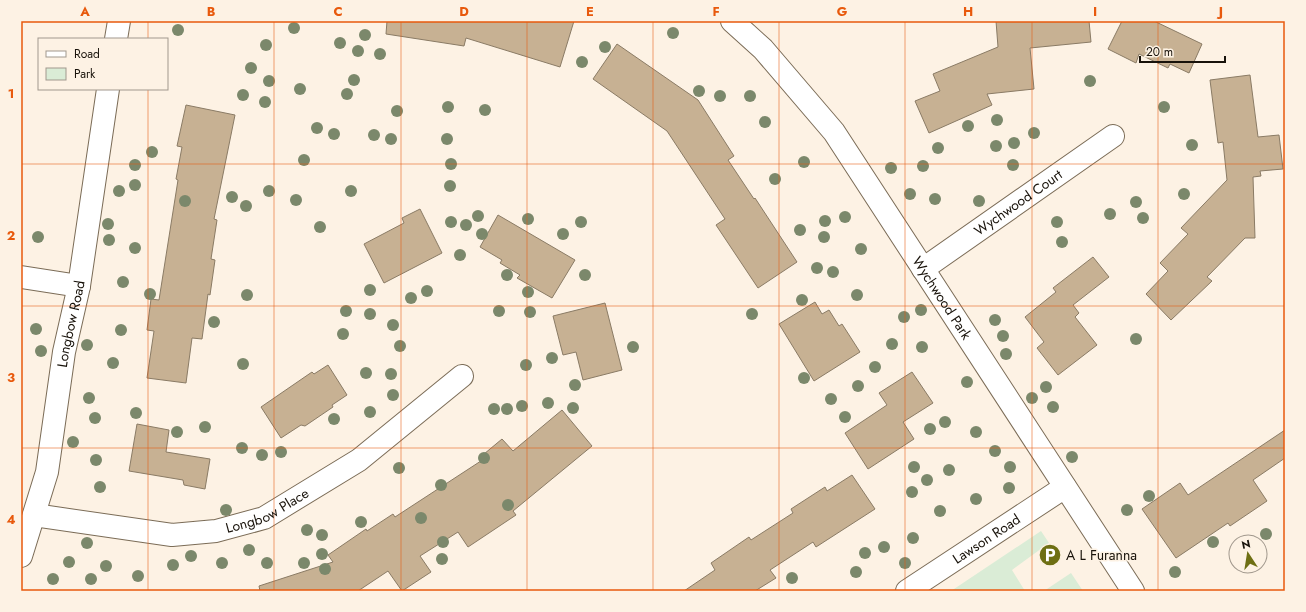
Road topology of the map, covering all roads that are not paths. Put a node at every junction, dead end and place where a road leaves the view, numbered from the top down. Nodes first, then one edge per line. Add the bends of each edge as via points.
1 (119, 21) edge
2 (732, 21) edge
3 (116, 38) edge
4 (108, 90) edge
5 (1113, 136) dead end
6 (923, 269) junction
7 (21, 277) edge
8 (79, 286) junction
9 (462, 376) dead end
10 (1065, 487) junction
11 (34, 515) junction
12 (21, 556) edge
13 (907, 591) edge
14 (1133, 591) edge

1 - 3 street
2 - 6 street, Wychwood Park via 763,49 834,132
4 - 8 street, Longbow Road
5 - 6 street, Wychwood Court
6 - 10 street, Wychwood Park
7 - 8 street
8 - 11 street, Longbow Road via 64,352 47,472
9 - 11 street, Longbow Place via 359,460 264,518 216,531 172,535
10 - 13 street, Lawson Road
10 - 14 street, Wychwood Park
11 - 12 street, Longbow Road

